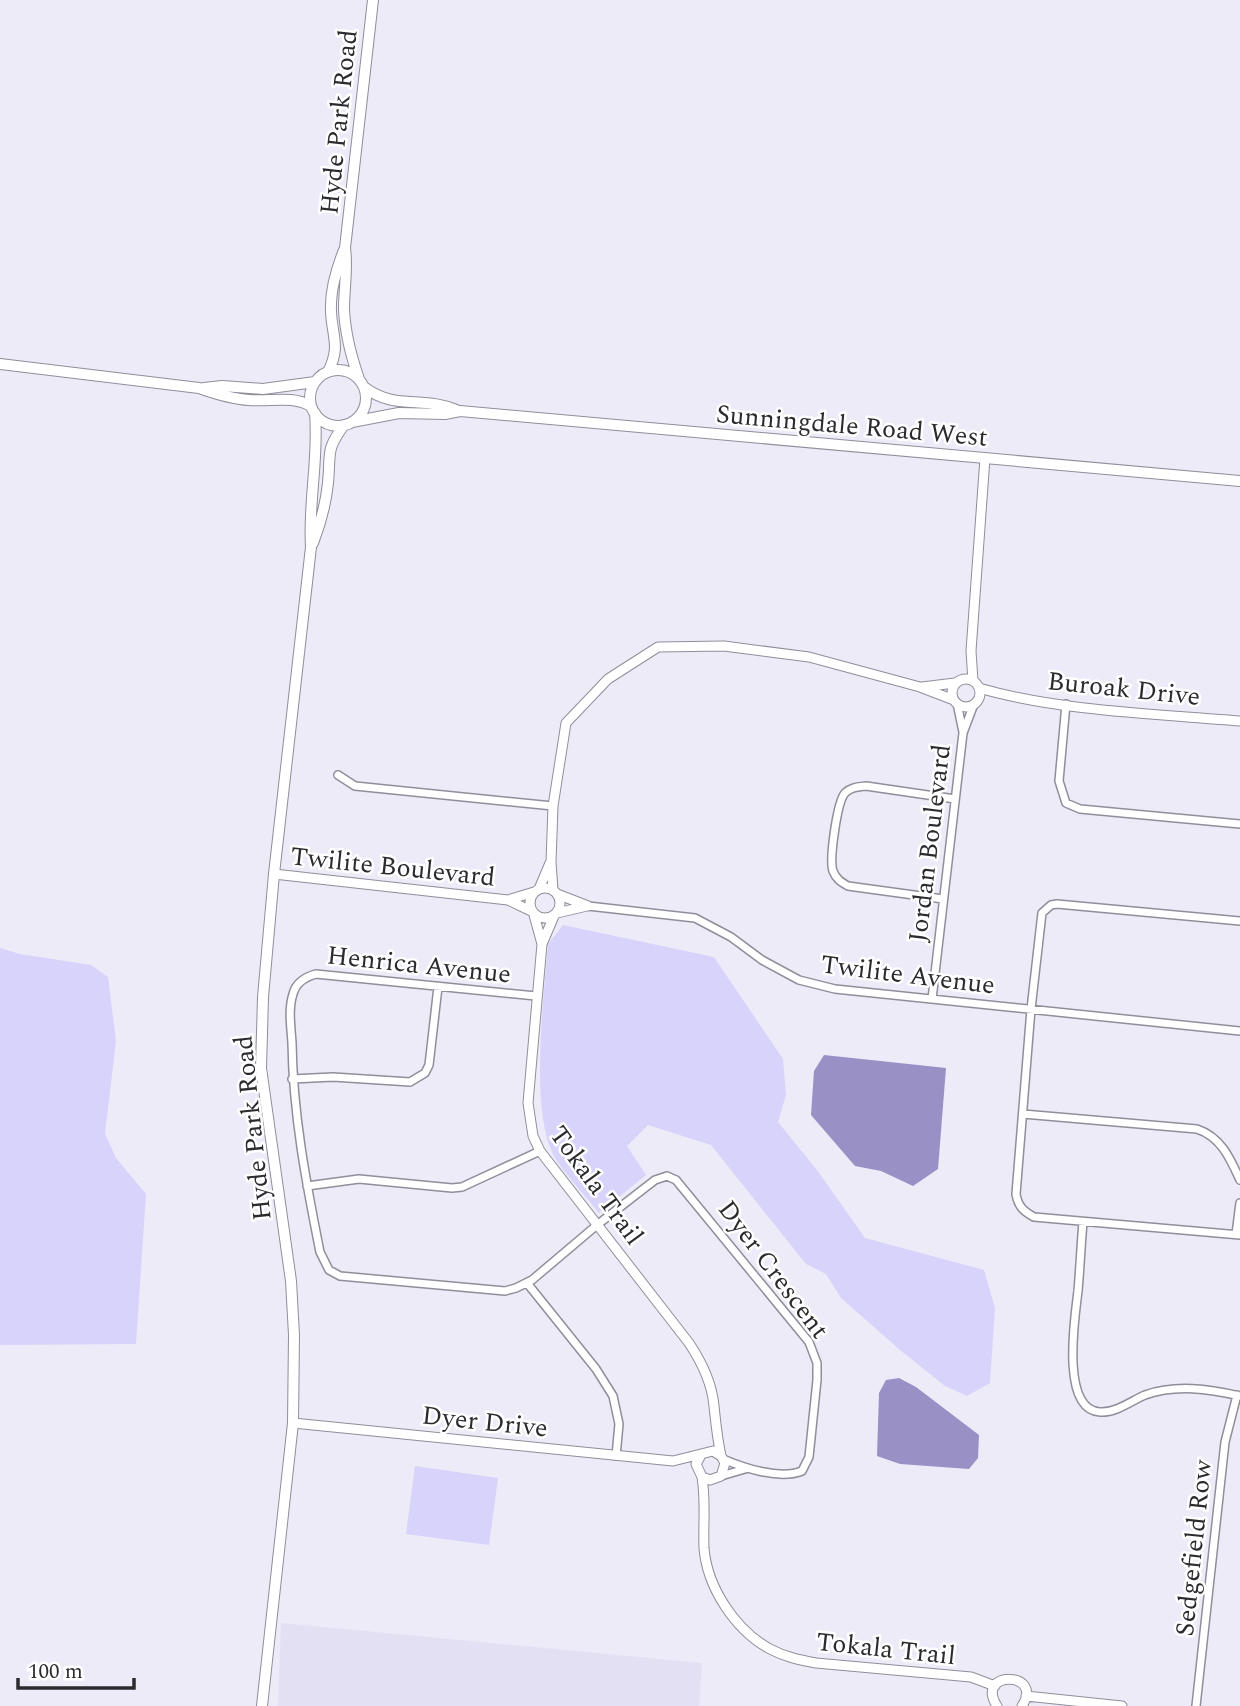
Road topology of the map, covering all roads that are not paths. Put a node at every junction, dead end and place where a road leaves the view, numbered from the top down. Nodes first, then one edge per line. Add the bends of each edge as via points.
1 (373, 0) edge
2 (345, 248) junction
3 (0, 364) edge
4 (328, 372) junction
5 (315, 382) junction
6 (361, 383) junction
7 (199, 388) junction
8 (313, 410) junction
9 (460, 411) junction
10 (348, 423) junction
11 (985, 458) junction
12 (1240, 481) edge
13 (311, 547) junction
14 (971, 651) junction
15 (957, 682) junction
16 (976, 684) junction
17 (920, 687) junction
18 (1003, 695) junction
19 (955, 701) junction
20 (976, 702) junction
21 (1066, 704) junction
22 (1240, 720) edge
23 (963, 733) junction
24 (338, 775) dead end
25 (955, 799) junction
26 (553, 806) junction
27 (1240, 824) edge
28 (551, 862) junction
29 (274, 874) junction
30 (536, 890) junction
31 (555, 892) junction
32 (943, 899) junction
33 (508, 900) junction
34 (588, 906) junction
35 (533, 913) junction
36 (555, 915) junction
37 (1240, 921) edge
38 (542, 944) junction
39 (438, 987) junction
40 (536, 996) junction
41 (932, 999) junction
42 (1031, 1009) junction
43 (1240, 1031) edge
44 (292, 1079) junction
45 (1023, 1114) junction
46 (540, 1151) junction
47 (1240, 1180) edge
48 (307, 1186) junction
49 (1240, 1203) edge
50 (1083, 1222) junction
51 (597, 1225) junction
52 (1238, 1235) edge
53 (527, 1283) junction
54 (1238, 1396) edge
55 (293, 1423) junction
56 (714, 1426) junction
57 (702, 1454) junction
58 (616, 1456) junction
59 (722, 1458) junction
60 (673, 1461) junction
61 (745, 1469) junction
62 (700, 1475) junction
63 (718, 1478) junction
64 (706, 1509) junction
65 (995, 1686) junction
66 (1026, 1696) junction
67 (262, 1706) edge
68 (997, 1706) edge
69 (1022, 1706) edge
70 (1122, 1706) edge
71 (1196, 1706) edge

1 - 2 main road, Hyde Park Road
2 - 4 main road, Hyde Park Road via 331,296 336,353
2 - 6 main road, Hyde Park Road via 346,326
3 - 7 main road
4 - 5 main road
4 - 6 main road via 345,371
5 - 7 main road via 263,389
5 - 8 main road
6 - 9 main road, Sunningdale Road West via 386,400 430,402
6 - 10 main road via 365,403 358,417
7 - 8 main road via 236,399 293,399
8 - 10 main road via 328,424
8 - 13 main road, Hyde Park Road via 317,442
9 - 10 main road, Sunningdale Road West via 399,413
9 - 11 main road, Sunningdale Road West
10 - 13 main road, Hyde Park Road via 328,452 328,483
11 - 12 main road, Sunningdale Road West
11 - 14 street
13 - 29 main road, Hyde Park Road
14 - 15 street
14 - 16 street
15 - 16 street
15 - 17 street
15 - 19 street via 952,691
16 - 18 street, Buroak Drive
16 - 20 street
17 - 19 street
17 - 26 street via 809,657 724,646 658,647 608,679 566,723
18 - 20 street, Buroak Drive
18 - 21 street, Buroak Drive
19 - 20 street via 965,707
19 - 23 street, Jordan Boulevard
20 - 23 street, Jordan Boulevard
21 - 22 street, Buroak Drive
21 - 27 street via 1059,781 1066,803 1080,809
23 - 25 street, Jordan Boulevard
24 - 26 street via 355,786
25 - 32 street, Jordan Boulevard
25 - 32 street via 866,786 845,793 839,803 831,868 837,880 848,886
26 - 28 street
28 - 30 street
28 - 31 street
29 - 33 street, Twilite Boulevard
29 - 55 main road, Hyde Park Road via 261,1068 292,1281
30 - 31 street
30 - 33 street, Twilite Boulevard
30 - 35 street via 530,901
31 - 34 street, Twilite Avenue
31 - 36 street via 561,903
32 - 41 street, Jordan Boulevard
33 - 35 street, Twilite Boulevard
34 - 36 street, Twilite Avenue
34 - 41 street, Twilite Avenue via 695,918 799,980 835,989
35 - 36 street via 544,919
35 - 38 street, Tokala Trail
36 - 38 street, Tokala Trail
37 - 42 street via 1051,905 1040,920
38 - 40 street, Tokala Trail
39 - 40 street, Henrica Avenue
39 - 44 street via 429,1065 419,1079 402,1083
39 - 44 street, Henrica Avenue via 316,974 302,980 291,1004
40 - 46 street, Tokala Trail via 528,1103
41 - 42 street, Twilite Avenue
42 - 43 street, Twilite Avenue
42 - 45 street
44 - 48 street, Henrica Avenue
45 - 47 street via 1208,1132 1223,1146
45 - 50 street via 1018,1203 1034,1217
46 - 48 street via 463,1187 359,1179
46 - 51 street, Tokala Trail
48 - 53 street, Henrica Avenue via 320,1252 329,1270 340,1276 505,1291
49 - 52 street
50 - 52 street
50 - 54 street via 1072,1353 1075,1378 1087,1406 1109,1411 1169,1390 1211,1390
51 - 53 street, Henrica Avenue
51 - 56 street, Tokala Trail via 698,1357 714,1404
51 - 61 street, Dyer Crescent via 660,1177 676,1180 809,1342 817,1363 817,1380 809,1461 797,1473
53 - 58 street via 613,1396 619,1423
54 - 71 street, Sedgefield Row via 1226,1442
55 - 58 street, Dyer Drive
55 - 67 main road, Hyde Park Road
56 - 57 street, Tokala Trail
56 - 59 street, Tokala Trail
57 - 59 street via 713,1451
57 - 60 street, Dyer Drive
57 - 62 street via 696,1464
58 - 60 street, Dyer Drive
59 - 61 street, Dyer Crescent
59 - 63 street via 725,1468
60 - 62 street, Dyer Drive
61 - 63 street, Dyer Crescent
62 - 63 street
62 - 64 street, Tokala Trail
63 - 64 street, Tokala Trail
64 - 65 street, Tokala Trail via 704,1549 718,1596 768,1648 816,1663 971,1678
65 - 66 street, Tokala Trail via 1003,1679 1014,1679 1023,1685
65 - 68 street
66 - 69 street
66 - 70 street

